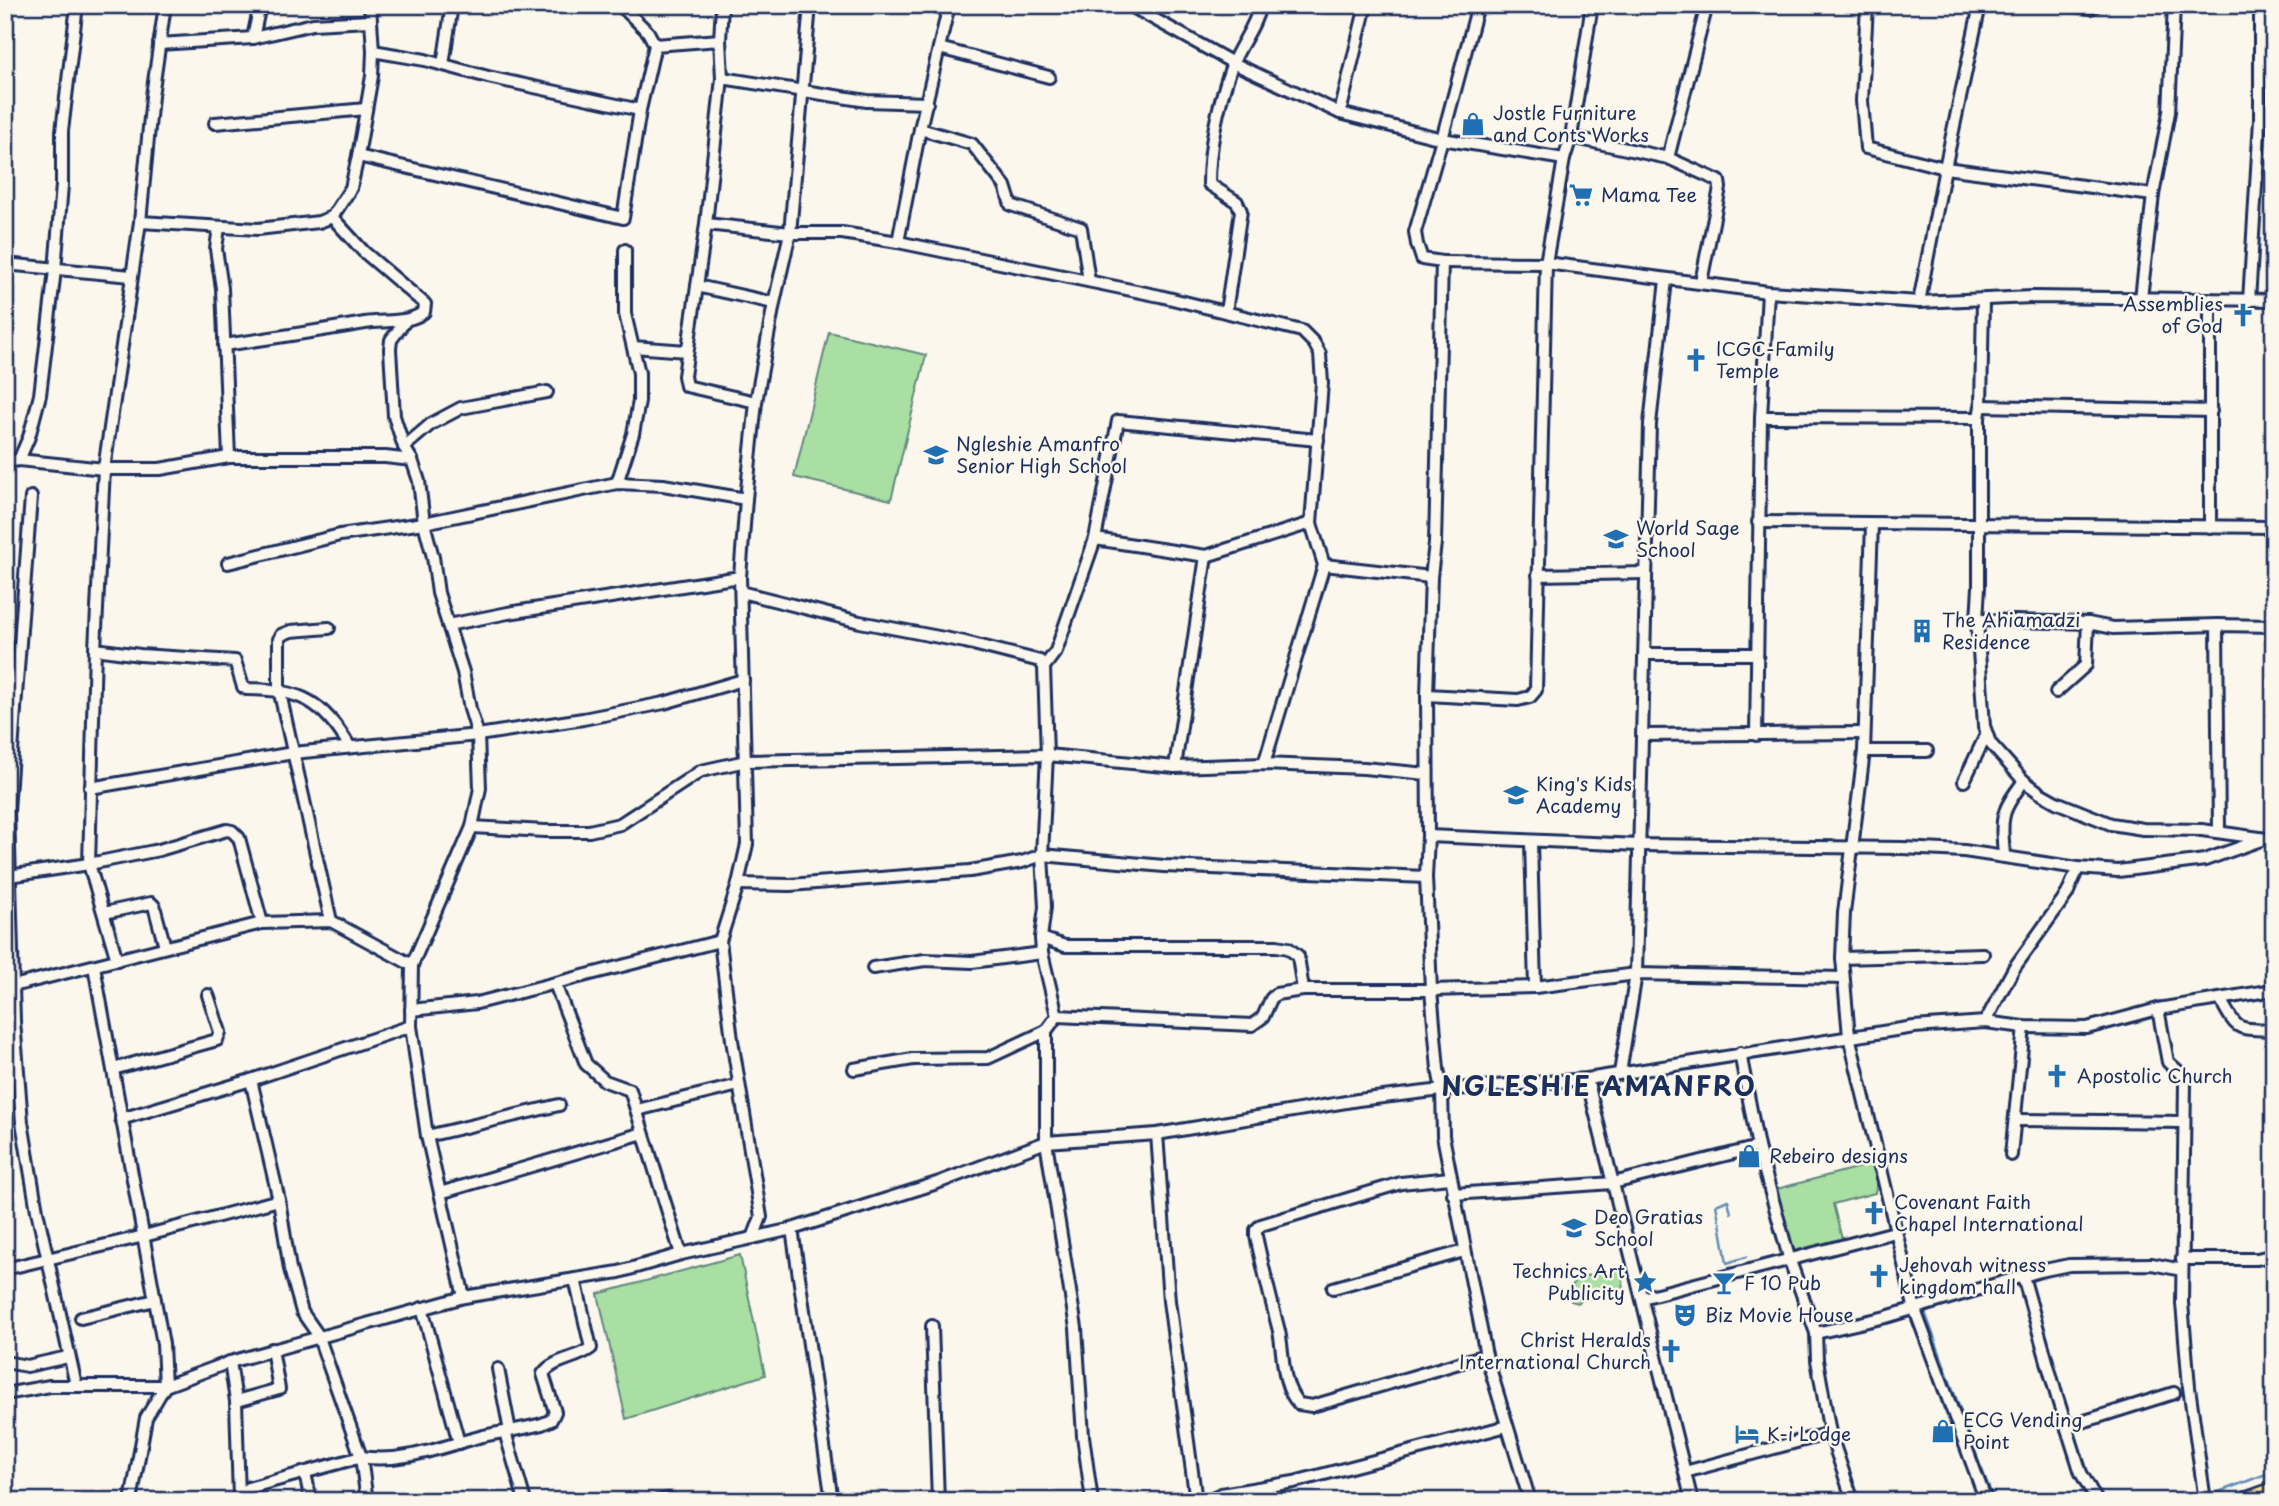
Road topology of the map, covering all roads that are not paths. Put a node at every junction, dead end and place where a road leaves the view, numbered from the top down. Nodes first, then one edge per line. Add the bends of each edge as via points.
1 (77, 5) edge
2 (165, 5) edge
3 (260, 5) edge
4 (370, 5) edge
5 (452, 5) edge
6 (620, 5) edge
7 (722, 5) edge
8 (810, 5) edge
9 (949, 5) edge
10 (1129, 5) edge
11 (1260, 5) edge
12 (1366, 5) edge
13 (1478, 5) edge
14 (1592, 5) edge
15 (1707, 5) edge
16 (1867, 5) edge
17 (1980, 5) edge
18 (2066, 5) edge
19 (2096, 5) edge
20 (2174, 5) edge
21 (2260, 5) edge
22 (369, 21) junction
23 (253, 37) junction
24 (720, 40) junction
25 (159, 44) junction
26 (655, 45) junction
27 (939, 48) junction
28 (373, 51) junction
29 (1233, 63) junction
30 (443, 65) junction
31 (1049, 76) dead end
32 (722, 78) junction
33 (804, 92) junction
34 (927, 103) junction
35 (366, 109) junction
36 (640, 110) junction
37 (1340, 113) junction
38 (215, 123) dead end
39 (920, 129) junction
40 (1571, 137) junction
41 (1442, 138) junction
42 (359, 156) junction
43 (1668, 158) junction
44 (1564, 159) junction
45 (1945, 168) junction
46 (2153, 195) junction
47 (331, 217) junction
48 (140, 222) junction
49 (706, 224) junction
50 (219, 227) junction
51 (790, 233) junction
52 (898, 242) junction
53 (625, 250) dead end
54 (1442, 262) junction
55 (1546, 263) junction
56 (5, 264) edge
57 (55, 270) junction
58 (131, 276) junction
59 (1666, 279) junction
60 (1088, 281) junction
61 (1701, 282) junction
62 (697, 286) junction
63 (1768, 292) junction
64 (2141, 298) junction
65 (2210, 299) junction
66 (1983, 300) junction
67 (2274, 300) edge
68 (2249, 301) junction
69 (1919, 302) junction
70 (774, 303) junction
71 (1226, 312) junction
72 (406, 320) junction
73 (224, 345) junction
74 (634, 347) junction
75 (687, 351) junction
76 (547, 392) dead end
77 (756, 402) junction
78 (1981, 406) junction
79 (2211, 411) junction
80 (1761, 417) junction
81 (1979, 418) junction
82 (1318, 440) junction
83 (404, 447) junction
84 (229, 457) junction
85 (19, 460) junction
86 (412, 460) junction
87 (5, 462) edge
88 (104, 469) junction
89 (618, 482) junction
90 (32, 497) dead end
91 (746, 499) junction
92 (1758, 522) junction
93 (424, 523) junction
94 (1311, 523) junction
95 (1872, 524) junction
96 (1979, 524) junction
97 (2210, 527) junction
98 (2274, 527) edge
99 (1095, 539) junction
100 (1206, 556) junction
101 (228, 563) dead end
102 (1324, 565) junction
103 (1645, 573) junction
104 (1538, 575) junction
105 (740, 577) junction
106 (1431, 577) junction
107 (741, 592) junction
108 (1977, 620) junction
109 (2088, 623) junction
110 (448, 625) junction
111 (2217, 625) junction
112 (2274, 626) edge
113 (329, 628) dead end
114 (94, 649) junction
115 (1646, 654) junction
116 (1756, 654) junction
117 (1044, 667) junction
118 (743, 680) junction
119 (279, 689) junction
120 (2056, 692) dead end
121 (1427, 695) junction
122 (10, 709) edge
123 (1864, 733) junction
124 (478, 735) junction
125 (1643, 735) junction
126 (1756, 735) junction
127 (1986, 735) junction
128 (350, 747) junction
129 (1864, 751) junction
130 (1927, 751) dead end
131 (293, 754) junction
132 (1047, 755) junction
133 (746, 761) junction
134 (1264, 764) junction
135 (1175, 767) junction
136 (1427, 774) junction
137 (1964, 781) dead end
138 (2024, 781) junction
139 (90, 788) junction
140 (472, 827) junction
141 (2219, 832) junction
142 (1428, 836) junction
143 (2261, 840) junction
144 (2274, 840) edge
145 (1531, 842) junction
146 (1639, 845) junction
147 (1854, 846) junction
148 (1042, 855) junction
149 (2004, 855) junction
150 (89, 864) junction
151 (2078, 869) junction
152 (9, 876) junction
153 (1426, 877) junction
154 (738, 884) junction
155 (104, 913) junction
156 (331, 921) junction
157 (262, 923) junction
158 (1041, 938) junction
159 (720, 941) junction
160 (165, 947) junction
161 (1042, 953) junction
162 (1983, 954) dead end
163 (1842, 958) junction
164 (117, 960) junction
165 (412, 965) junction
166 (94, 966) junction
167 (873, 968) dead end
168 (1636, 974) junction
169 (1843, 978) junction
170 (555, 984) junction
171 (1535, 987) junction
172 (9, 988) edge
173 (1303, 990) junction
174 (1432, 990) junction
175 (2274, 990) edge
176 (208, 995) dead end
177 (2220, 999) junction
178 (2158, 1009) junction
179 (411, 1010) junction
180 (1057, 1016) junction
181 (1985, 1023) junction
182 (411, 1026) junction
183 (2024, 1027) junction
184 (2274, 1030) edge
185 (1046, 1031) junction
186 (1849, 1036) junction
187 (1740, 1053) junction
188 (113, 1069) junction
189 (854, 1069) dead end
190 (1619, 1073) junction
191 (1587, 1079) junction
192 (251, 1080) junction
193 (739, 1085) junction
194 (1442, 1090) junction
195 (559, 1105) dead end
196 (637, 1110) junction
197 (121, 1119) junction
198 (2015, 1120) junction
199 (2184, 1122) junction
200 (643, 1133) junction
201 (1157, 1134) junction
202 (427, 1136) junction
203 (1046, 1142) junction
204 (1758, 1147) junction
205 (2011, 1154) dead end
206 (1450, 1178) junction
207 (1613, 1183) junction
208 (440, 1193) junction
209 (1453, 1194) junction
210 (279, 1200) junction
211 (792, 1229) junction
212 (1896, 1230) junction
213 (144, 1236) junction
214 (753, 1238) junction
215 (1464, 1251) junction
216 (681, 1254) junction
217 (2274, 1255) edge
218 (48, 1259) junction
219 (1790, 1261) junction
220 (2182, 1264) junction
221 (5, 1269) edge
222 (2023, 1276) junction
223 (575, 1279) junction
224 (1333, 1288) dead end
225 (464, 1297) junction
226 (1642, 1298) junction
227 (155, 1300) junction
228 (422, 1308) junction
229 (1916, 1310) junction
230 (80, 1318) dead end
231 (932, 1326) dead end
232 (1816, 1333) junction
233 (318, 1335) junction
234 (272, 1349) junction
235 (1486, 1355) junction
236 (68, 1357) junction
237 (5, 1362) edge
238 (230, 1362) junction
239 (498, 1370) dead end
240 (76, 1385) junction
241 (164, 1386) junction
242 (2175, 1393) dead end
243 (5, 1394) edge
244 (236, 1401) junction
245 (1507, 1426) junction
246 (2066, 1427) junction
247 (507, 1432) junction
248 (1830, 1433) junction
249 (458, 1443) junction
250 (361, 1457) junction
251 (1685, 1472) junction
252 (305, 1474) junction
253 (2274, 1491) edge
254 (2205, 1498) edge
255 (239, 1499) edge
256 (131, 1501) edge
257 (311, 1501) edge
258 (367, 1501) edge
259 (525, 1501) edge
260 (657, 1501) edge
261 (675, 1501) edge
262 (832, 1501) edge
263 (938, 1501) edge
264 (1092, 1501) edge
265 (1196, 1501) edge
266 (1205, 1501) edge
267 (1530, 1501) edge
268 (1692, 1501) edge
269 (1853, 1501) edge
270 (1986, 1501) edge
271 (2097, 1501) edge
272 (2246, 1501) edge

1 - 57 street via 62,131
2 - 25 street
3 - 23 street
4 - 22 street
5 - 30 street
6 - 26 street
7 - 24 street
8 - 33 street
9 - 27 street
10 - 29 street
11 - 29 street via 1257,20
12 - 37 street
13 - 41 street
14 - 40 street
15 - 43 street
16 - 45 street via 1862,101 1866,148
17 - 45 street
18 - 19 street
20 - 46 street via 2169,112
21 - 68 street via 2260,120
22 - 23 street via 313,24
22 - 28 street
23 - 25 street
24 - 26 street
24 - 32 street
25 - 48 street
26 - 36 street
27 - 31 street
27 - 34 street
28 - 30 street
28 - 35 street
29 - 37 street
29 - 71 street via 1209,170 1209,184 1237,202 1241,211
30 - 36 street
32 - 33 street
32 - 49 street
33 - 34 street via 866,102
33 - 51 street
34 - 39 street
35 - 38 street
35 - 42 street
36 - 42 street via 624,218
37 - 41 street
39 - 52 street
39 - 60 street via 972,144 1005,186 1011,205 1081,228
40 - 43 street
40 - 44 street
41 - 44 street
41 - 54 street via 1415,232 1422,259
42 - 47 street via 351,188
43 - 61 street via 1719,181
44 - 55 street
45 - 46 street
45 - 69 street
46 - 64 street
47 - 50 street via 258,229
47 - 72 street via 425,304 424,312
48 - 50 street
48 - 58 street
49 - 51 street
49 - 62 street
50 - 73 street via 216,249
51 - 52 street via 842,233
51 - 70 street
52 - 60 street
53 - 74 street via 625,314
54 - 55 street
54 - 106 street
55 - 59 street
55 - 104 street
56 - 57 street
57 - 58 street
57 - 85 street via 40,395
58 - 88 street
59 - 61 street
59 - 103 street via 1650,424
60 - 71 street
61 - 63 street
62 - 70 street
62 - 75 street
63 - 69 street
63 - 80 street
64 - 65 street
64 - 66 street
65 - 68 street
65 - 79 street
66 - 69 street
66 - 78 street
67 - 68 street
70 - 77 street
71 - 82 street via 1302,331 1314,343 1320,354 1322,383
72 - 73 street
72 - 83 street via 390,349 394,416
73 - 84 street
74 - 75 street
74 - 89 street via 639,401
75 - 77 street via 686,386
76 - 83 street via 461,408 431,424
77 - 91 street
78 - 79 street
78 - 81 street
79 - 97 street
80 - 81 street
80 - 92 street
81 - 96 street
82 - 94 street
82 - 99 street via 1118,421
83 - 86 street
84 - 86 street
84 - 88 street via 160,469
85 - 87 street
85 - 88 street
86 - 93 street
88 - 114 street
89 - 91 street
89 - 93 street
90 - 122 street
91 - 105 street
92 - 95 street
92 - 116 street
93 - 101 street via 340,535
93 - 110 street
94 - 100 street
94 - 102 street
95 - 96 street
95 - 123 street
96 - 97 street
96 - 108 street
97 - 98 street
99 - 100 street
99 - 117 street via 1056,652
100 - 135 street
102 - 106 street
102 - 134 street
103 - 104 street
103 - 115 street
104 - 121 street via 1536,690 1530,697
105 - 107 street
105 - 110 street
106 - 121 street
107 - 117 street via 1003,651 1040,661
107 - 118 street
108 - 109 street
108 - 127 street
109 - 111 street via 2113,628
109 - 120 street via 2086,666
110 - 124 street
111 - 112 street
111 - 141 street
113 - 119 street via 281,635
114 - 119 street via 236,661 243,687
114 - 139 street
115 - 116 street
115 - 125 street
116 - 126 street
117 - 132 street
118 - 124 street via 664,703
118 - 133 street
119 - 128 street via 328,715
119 - 131 street
121 - 136 street
122 - 152 street
123 - 126 street
123 - 129 street
124 - 128 street
124 - 140 street via 480,788
125 - 126 street
125 - 146 street
127 - 137 street
127 - 138 street
128 - 131 street
129 - 130 street
129 - 147 street
131 - 139 street
131 - 156 street
132 - 133 street
132 - 135 street
132 - 148 street
133 - 140 street via 701,771 620,824 589,831
133 - 154 street via 747,844
134 - 135 street
134 - 136 street
136 - 142 street
138 - 141 street via 2056,802 2111,824 2143,830
138 - 149 street via 2003,813
139 - 150 street
140 - 165 street
141 - 143 street
142 - 145 street
142 - 153 street
143 - 144 street
143 - 151 street via 2205,860 2118,871
145 - 146 street
145 - 171 street
146 - 147 street
146 - 168 street
147 - 149 street
147 - 163 street
148 - 153 street via 1164,866
148 - 154 street via 970,871 790,885
148 - 158 street via 1045,908
149 - 151 street
150 - 152 street
150 - 155 street
150 - 157 street via 232,831 239,838
151 - 181 street via 2067,894 2014,968
152 - 172 street
153 - 174 street
154 - 159 street
155 - 160 street via 151,903
155 - 164 street
156 - 157 street
156 - 165 street
157 - 160 street
158 - 161 street
158 - 173 street via 1065,946 1288,948 1298,956
159 - 170 street
159 - 193 street
160 - 164 street
161 - 167 street
161 - 180 street
162 - 163 street
163 - 169 street
164 - 166 street
165 - 179 street
166 - 172 street
166 - 188 street
168 - 169 street
168 - 171 street
168 - 190 street
169 - 186 street
170 - 179 street via 477,1003
170 - 196 street via 586,1064 605,1082 630,1090
171 - 174 street
172 - 218 street via 22,1122
173 - 174 street
173 - 180 street via 1276,994 1263,1017 1252,1025
174 - 194 street
175 - 177 street
176 - 188 street via 220,1032 217,1040
177 - 178 street
177 - 184 street via 2240,1028
178 - 183 street via 2087,1028
178 - 199 street via 2168,1062 2185,1082
179 - 182 street
180 - 185 street
181 - 183 street
181 - 186 street
182 - 192 street
182 - 202 street
183 - 198 street
185 - 189 street via 988,1058 914,1059
185 - 203 street
186 - 187 street
186 - 212 street
187 - 190 street
187 - 204 street
188 - 197 street
190 - 191 street
191 - 194 street
191 - 207 street
192 - 197 street
192 - 210 street
193 - 196 street
193 - 214 street via 761,1217
194 - 201 street
194 - 206 street
195 - 202 street
196 - 200 street
197 - 213 street
198 - 199 street
198 - 205 street
199 - 220 street
200 - 208 street
200 - 216 street
201 - 203 street
201 - 265 street via 1169,1301
202 - 208 street
203 - 211 street
203 - 264 street via 1076,1328
204 - 207 street
204 - 219 street
206 - 209 street
206 - 235 street via 1401,1183 1261,1225 1256,1236 1286,1378 1299,1404 1312,1406
207 - 209 street
207 - 226 street
208 - 225 street
209 - 215 street
210 - 213 street
210 - 233 street via 302,1312
211 - 214 street
211 - 262 street
212 - 219 street
212 - 229 street
213 - 218 street
213 - 227 street
214 - 216 street
215 - 224 street
215 - 235 street
216 - 223 street
217 - 220 street
218 - 221 street
218 - 236 street
219 - 226 street
219 - 232 street
220 - 222 street via 2069,1265
220 - 254 street via 2189,1387
222 - 229 street
222 - 246 street
223 - 225 street
223 - 247 street via 591,1348 548,1367 543,1374 555,1412 551,1420
225 - 228 street
226 - 251 street
227 - 230 street
227 - 241 street
228 - 233 street
228 - 249 street
229 - 232 street
229 - 270 street
231 - 263 street
232 - 248 street
233 - 234 street
233 - 250 street
234 - 238 street
234 - 244 street via 279,1389
235 - 245 street
236 - 237 street via 27,1366
236 - 240 street
238 - 241 street
238 - 244 street
239 - 247 street
240 - 241 street
240 - 243 street
241 - 256 street via 146,1418
242 - 246 street
244 - 255 street
245 - 266 street
245 - 267 street
246 - 271 street via 2081,1474
247 - 249 street
247 - 259 street
248 - 251 street
248 - 269 street
249 - 250 street via 418,1455
250 - 252 street
250 - 258 street
251 - 268 street
252 - 255 street via 248,1488
252 - 257 street
253 - 272 highway
260 - 261 street

